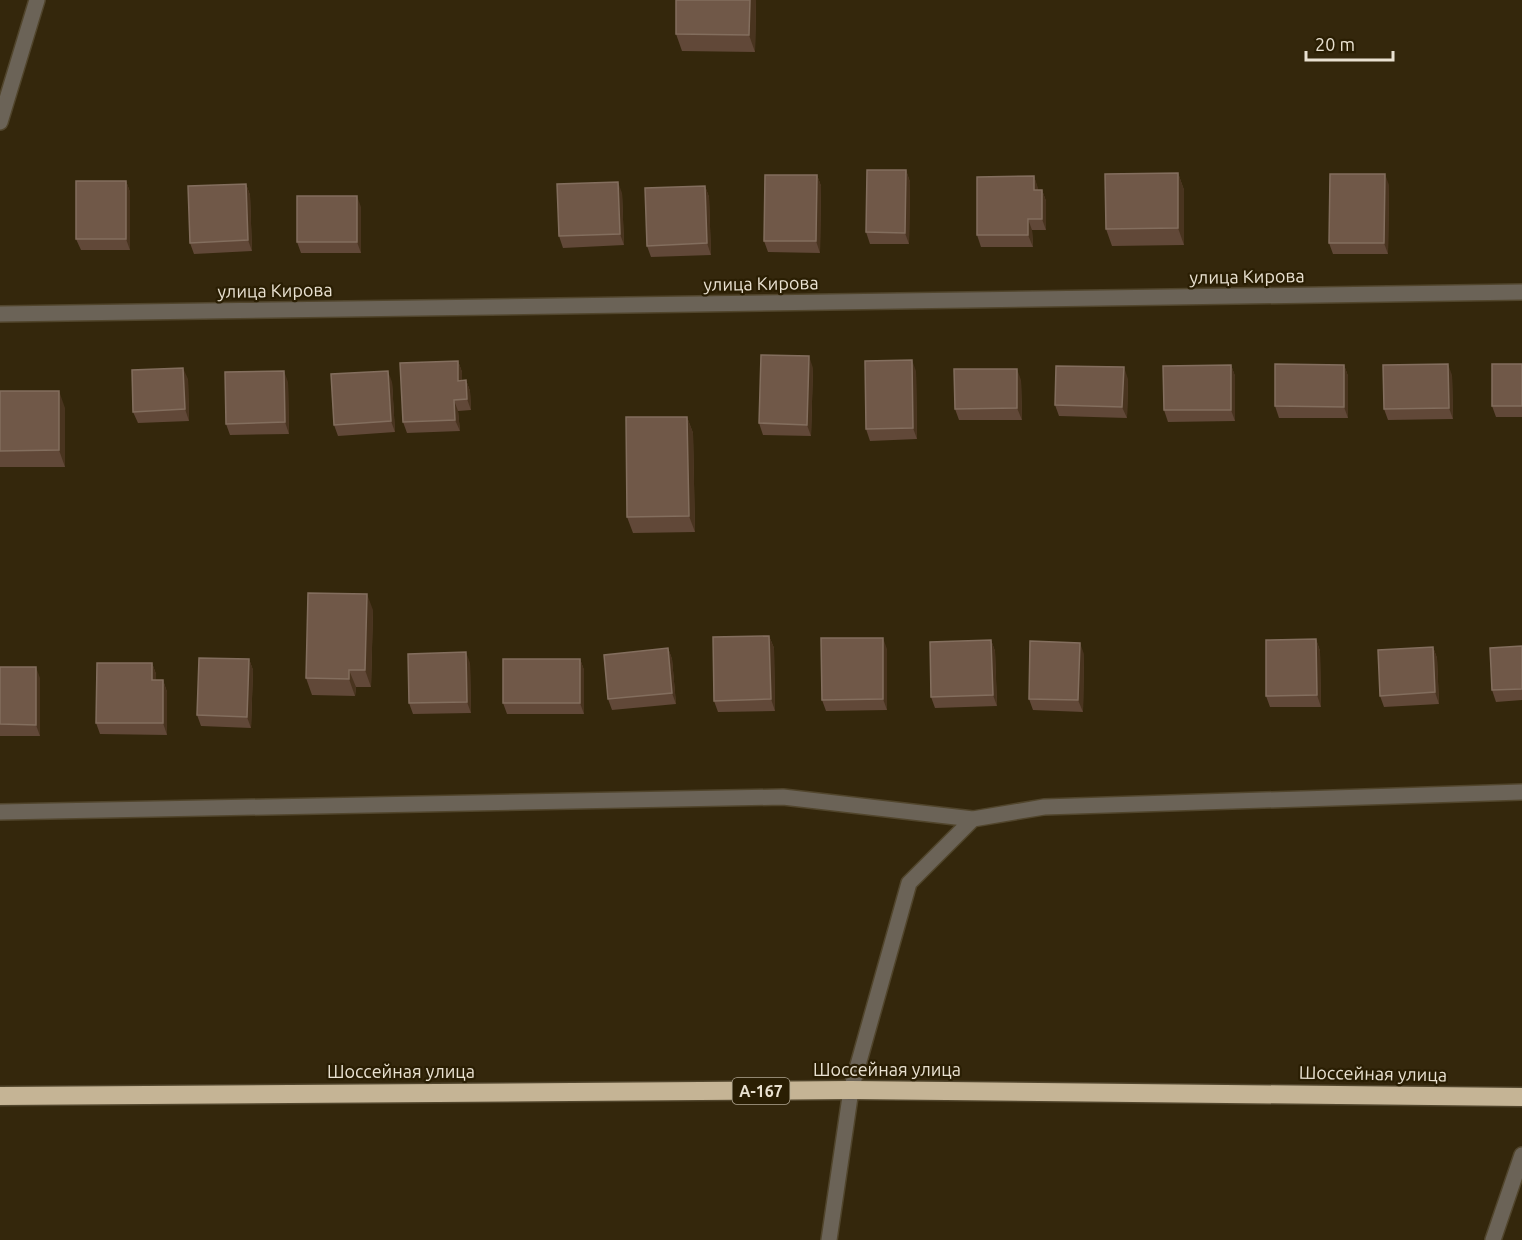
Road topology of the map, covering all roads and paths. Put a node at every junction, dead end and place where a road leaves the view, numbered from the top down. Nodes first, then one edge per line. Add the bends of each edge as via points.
1 (37, 0) edge
2 (0, 122) edge
3 (1522, 292) edge
4 (0, 314) edge
5 (1522, 792) edge
6 (0, 812) edge
7 (973, 819) junction
8 (851, 1090) junction
9 (0, 1096) edge
10 (1522, 1097) edge
11 (1522, 1155) edge
12 (829, 1240) edge
13 (1493, 1240) edge

1 - 2 street
3 - 4 street, улица Кирова
5 - 7 street via 1044,807
6 - 7 street via 783,797
7 - 8 street via 909,883
8 - 9 highway, Шоссейная улица / А-167
8 - 10 highway, Шоссейная улица / А-167
8 - 12 street
11 - 13 street

